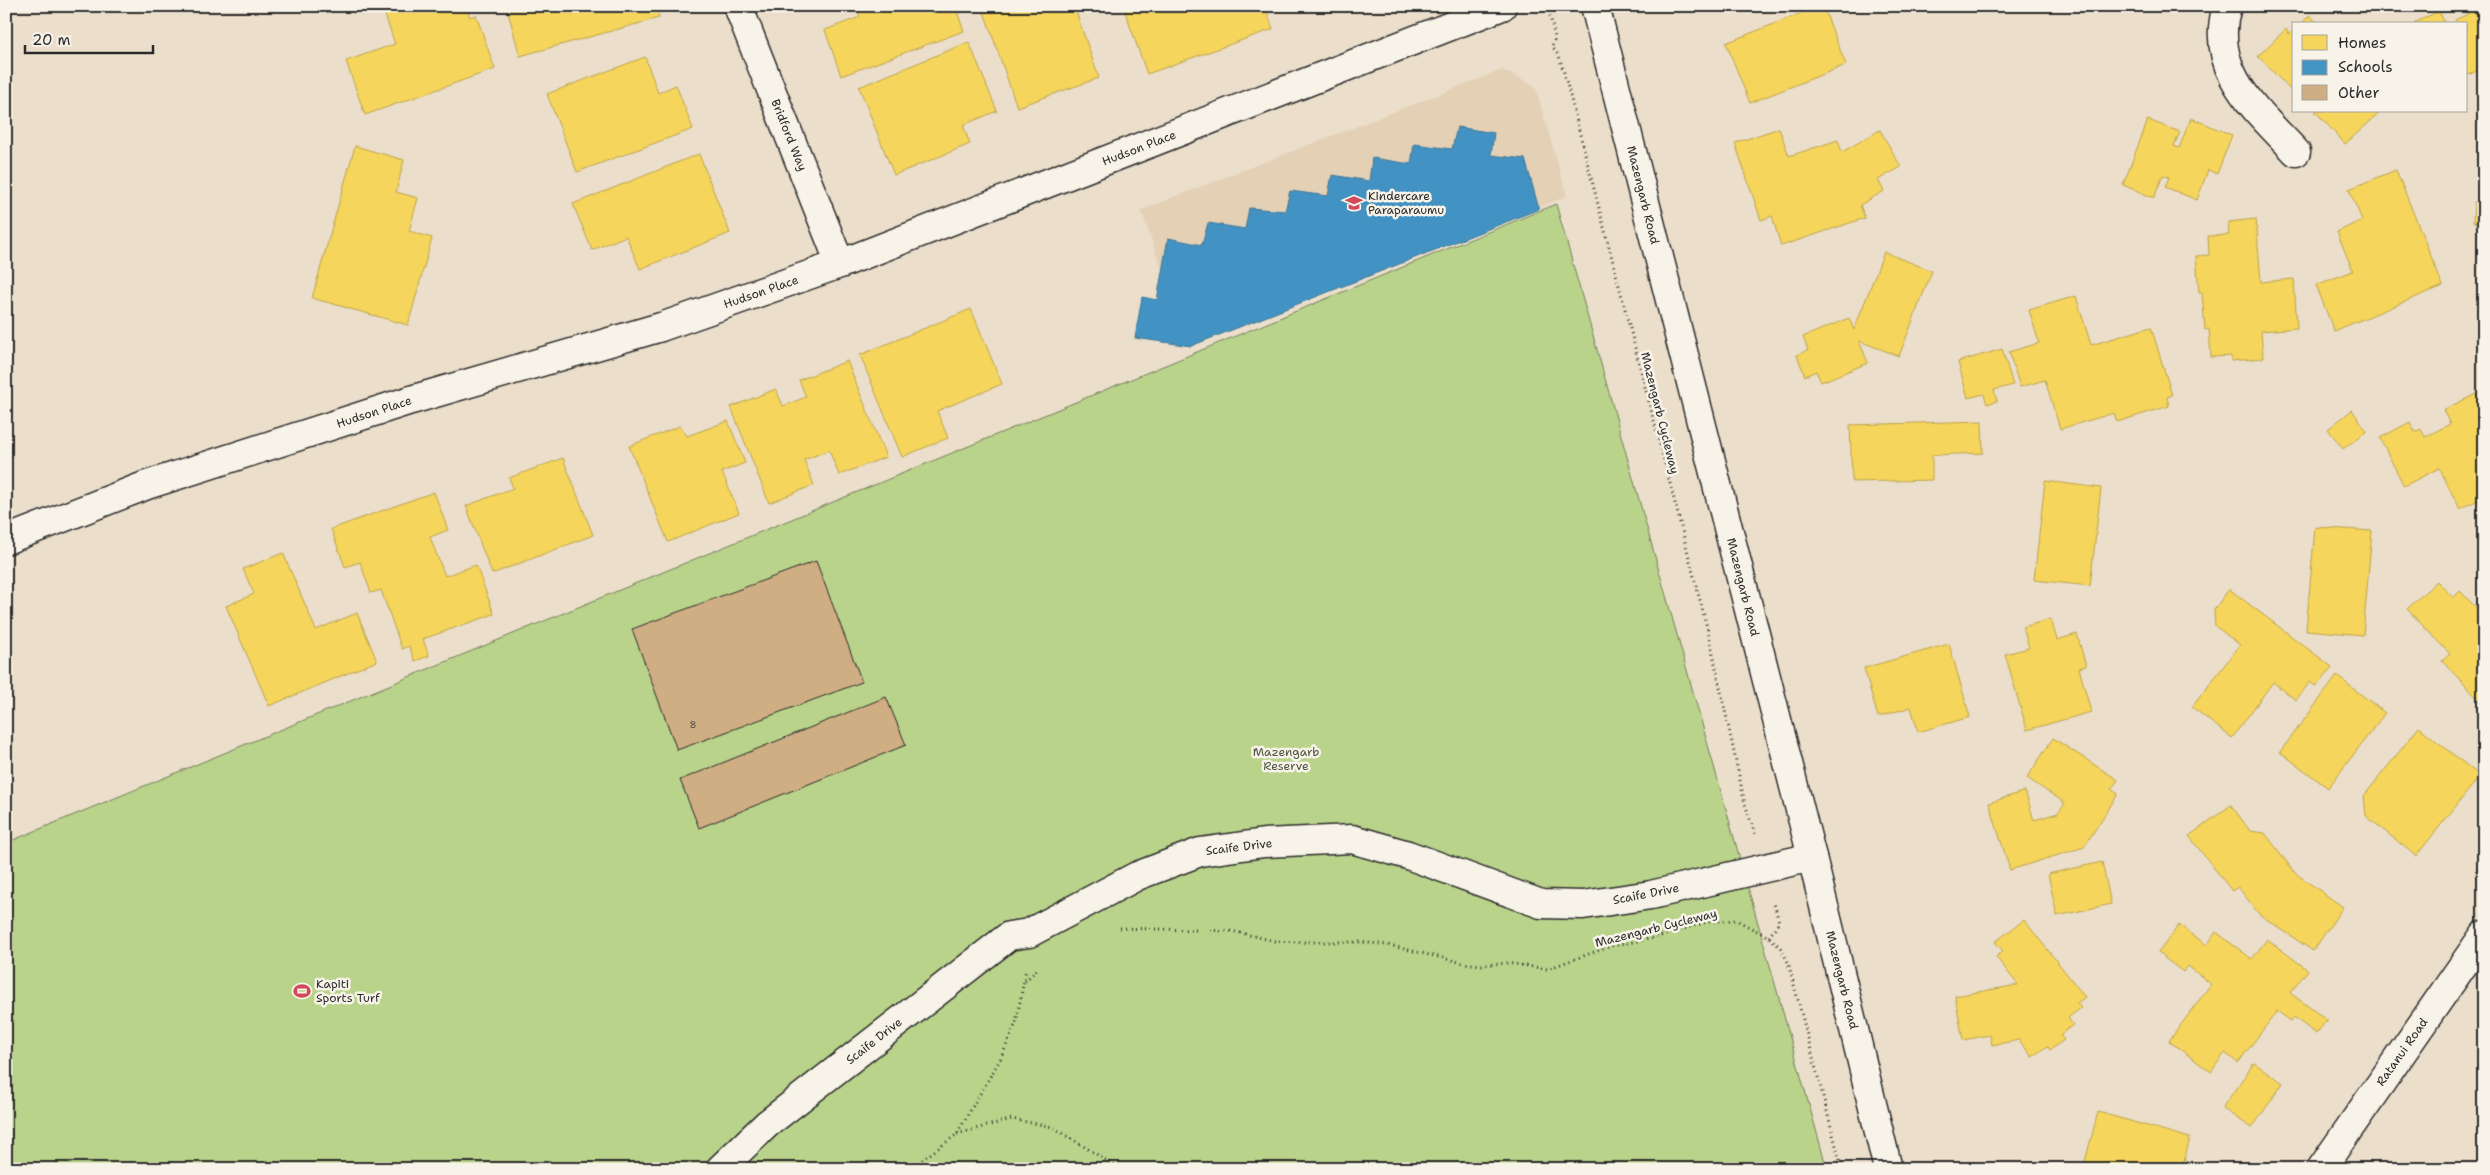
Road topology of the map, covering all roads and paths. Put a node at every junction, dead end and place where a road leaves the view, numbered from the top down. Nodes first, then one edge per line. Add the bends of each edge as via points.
1 (738, 6) edge
2 (1502, 6) edge
3 (1548, 6) edge
4 (1596, 6) edge
5 (2227, 6) edge
6 (2296, 152) dead end
7 (840, 264) junction
8 (6, 540) edge
9 (1753, 827) dead end
10 (1812, 857) junction
11 (1779, 922) dead end
12 (1116, 929) dead end
13 (1030, 933) junction
14 (2484, 935) edge
15 (1769, 937) junction
16 (1042, 966) dead end
17 (1026, 981) junction
18 (956, 1135) junction
19 (720, 1169) edge
20 (910, 1169) edge
21 (1120, 1169) edge
22 (1842, 1169) edge
23 (1888, 1169) edge
24 (2321, 1169) edge

1 - 7 street, Bridford Way
2 - 7 street, Hudson Place
3 - 9 path, Mazengarb Cycleway via 1555,38 1552,47 1566,76 1709,635 1745,804
4 - 10 street, Mazengarb Road
5 - 6 street via 2222,35 2226,63 2248,99
7 - 8 street, Hudson Place via 661,327 410,400 146,486
10 - 13 street, Scaife Drive via 1651,895 1583,905 1541,904 1408,855 1352,839 1264,843 1200,852 1137,876
10 - 23 street, Mazengarb Road
11 - 15 path
12 - 15 path, Mazengarb Cycleway via 1232,931 1275,940 1360,942 1388,945 1463,963 1508,963 1547,969 1611,946 1654,938 1707,922 1736,920
13 - 17 path
13 - 19 street, Scaife Drive via 1008,936 766,1124
14 - 24 street, Ratanui Road
15 - 22 path, Mazengarb Cycleway via 1780,947 1788,962
16 - 17 path
17 - 18 path via 1016,1023 1001,1058
18 - 20 path
18 - 21 path via 1012,1119 1053,1127

